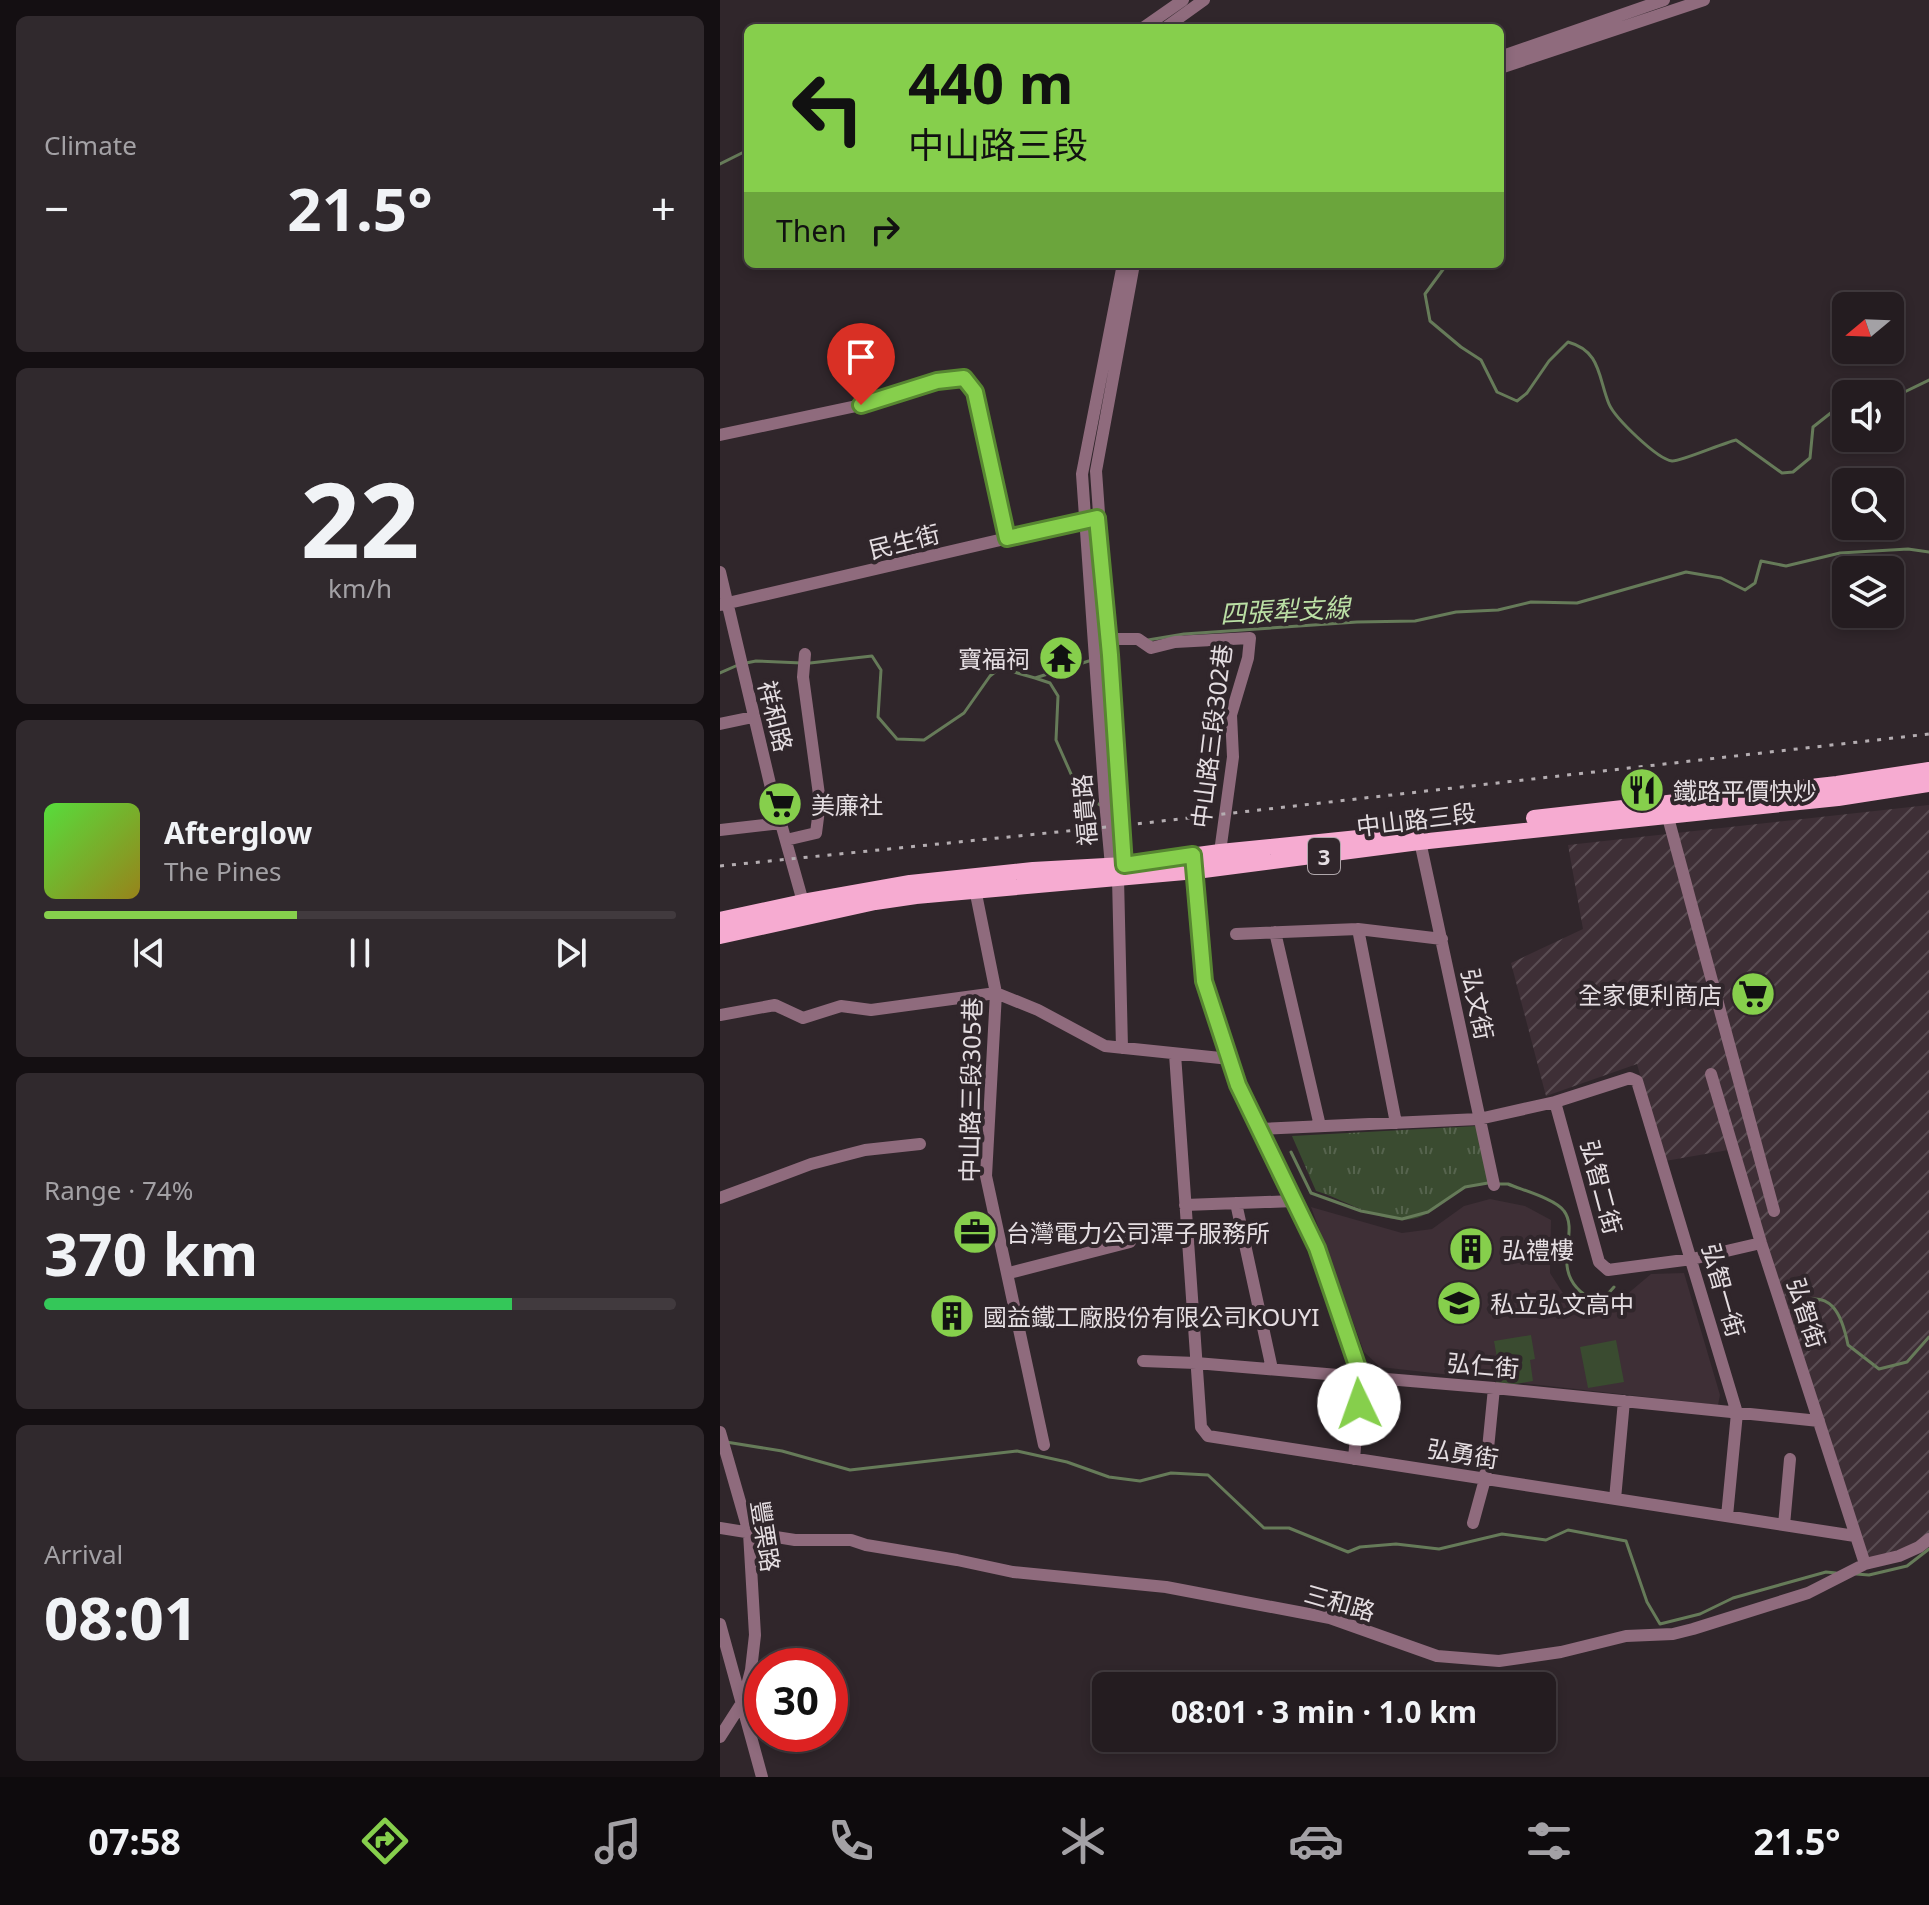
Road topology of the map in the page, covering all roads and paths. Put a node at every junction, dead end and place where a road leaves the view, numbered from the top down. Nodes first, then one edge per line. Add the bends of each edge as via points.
1 (1183, 0) edge
2 (1204, 0) edge
3 (1664, 0) edge
4 (1704, 0) edge
5 (1149, 24) edge
6 (1171, 24) edge
7 (1504, 56) edge
8 (1504, 67) edge
9 (1122, 268) edge
10 (1133, 268) edge
11 (720, 435) edge
12 (1091, 519) junction
13 (1007, 538) junction
14 (720, 572) edge
15 (724, 604) edge
16 (1093, 635) junction
17 (1109, 641) junction
18 (804, 665) dead end
19 (753, 717) junction
20 (720, 724) edge
21 (1929, 770) edge
22 (1929, 784) edge
23 (1666, 810) junction
24 (781, 823) junction
25 (720, 830) edge
26 (1419, 837) junction
27 (786, 840) junction
28 (1220, 852) junction
29 (1194, 863) junction
30 (1118, 870) junction
31 (974, 884) junction
32 (805, 909) junction
33 (720, 920) edge
34 (1358, 929) junction
35 (1275, 932) junction
36 (1236, 934) dead end
37 (720, 936) edge
38 (1442, 939) junction
39 (996, 993) junction
40 (720, 1015) edge
41 (1122, 1048) junction
42 (1175, 1054) junction
43 (1230, 1059) junction
44 (1711, 1074) dead end
45 (1555, 1102) junction
46 (1479, 1119) junction
47 (1396, 1123) junction
48 (1320, 1126) junction
49 (1259, 1129) junction
50 (920, 1144) dead end
51 (1494, 1185) dead end
52 (720, 1198) edge
53 (1294, 1201) junction
54 (1236, 1203) junction
55 (1185, 1205) junction
56 (1774, 1211) dead end
57 (1130, 1242) dead end
58 (1761, 1243) junction
59 (1692, 1259) junction
60 (1009, 1273) junction
61 (1143, 1361) dead end
62 (1196, 1363) junction
63 (1272, 1369) junction
64 (1361, 1377) junction
65 (1494, 1388) junction
66 (1624, 1401) junction
67 (1737, 1413) junction
68 (1819, 1421) junction
69 (720, 1434) edge
70 (1044, 1445) dead end
71 (1354, 1459) junction
72 (1790, 1459) dead end
73 (1485, 1479) junction
74 (1615, 1499) junction
75 (1727, 1516) junction
76 (1473, 1523) dead end
77 (1784, 1525) junction
78 (720, 1528) edge
79 (749, 1533) junction
80 (1855, 1536) junction
81 (1929, 1539) edge
82 (1865, 1564) junction
83 (720, 1624) edge
84 (743, 1701) junction
85 (720, 1737) edge
86 (762, 1777) edge

1 - 5 street
2 - 6 street
3 - 7 street
4 - 8 street
9 - 12 street, 福貴路 via 1082,474
10 - 12 street, 福貴路
11 - 13 street via 964,378 975,392
12 - 13 street, 民生街
12 - 16 street, 福貴路
12 - 17 street, 福貴路
13 - 15 street, 民生街
14 - 15 street, 祥和路
15 - 19 street, 祥和路
16 - 17 street, 中山路三段302巷
16 - 30 street, 福貴路 via 1105,808
17 - 28 street, 中山路三段302巷 via 1143,642 1151,648 1250,638 1231,715 1233,757
17 - 30 street, 福貴路
18 - 27 street via 819,816 816,833
19 - 20 street
19 - 24 street, 祥和路
21 - 23 main road, 中山路三段 / 3
22 - 23 main road, 中山路三段 / 3 via 1838,798
23 - 26 main road, 中山路三段 / 3
23 - 56 street
24 - 25 street
24 - 27 street, 祥和路
26 - 28 main road, 中山路三段 / 3
26 - 29 main road, 中山路三段 / 3
26 - 38 street, 弘文街
27 - 32 street, 祥和路
28 - 29 main road, 中山路三段 / 3
29 - 30 main road, 中山路三段 / 3
29 - 43 street via 1204,981
30 - 31 main road, 中山路三段 / 3
30 - 41 street
31 - 32 main road, 中山路三段 / 3 via 910,883
31 - 39 street, 中山路三段305巷
32 - 33 main road, 中山路三段 / 3
32 - 37 main road, 中山路三段 / 3
34 - 35 street
34 - 38 street
34 - 47 street
35 - 36 street
35 - 48 street
38 - 46 street, 弘文街
39 - 40 street via 871,1010 841,1006 803,1018 775,1005
39 - 41 street via 1105,1046
39 - 60 street, 中山路三段305巷 via 986,1176
41 - 42 street
42 - 43 street
42 - 55 street, 弘勇街
43 - 49 street
44 - 58 street, 弘智街
45 - 46 street
45 - 59 street, 弘智二街 via 1599,1262 1608,1270
45 - 59 street, 弘智一街 via 1630,1078 1637,1081
46 - 47 street
46 - 51 street, 弘文街
47 - 48 street
48 - 49 street
49 - 53 street
50 - 52 street via 865,1150 811,1164
53 - 54 street
53 - 64 street via 1317,1248
54 - 55 street
54 - 63 street
55 - 62 street, 弘勇街
57 - 60 street
58 - 59 street, 弘智二街
58 - 68 street, 弘智街
59 - 67 street, 弘智一街
60 - 70 street, 中山路三段305巷
61 - 62 street, 弘仁街
62 - 63 street, 弘仁街
62 - 71 street, 弘勇街 via 1201,1427 1208,1436
63 - 64 street, 弘仁街
64 - 65 street, 弘仁街
64 - 71 street
65 - 66 street, 弘仁街
65 - 73 street
66 - 67 street, 弘仁街
66 - 74 street
67 - 68 street, 弘仁街
67 - 75 street, 弘智一街
68 - 80 street, 弘智街
69 - 79 street, 豐栗路
71 - 73 street, 弘勇街
72 - 77 street
73 - 74 street, 弘勇街
73 - 76 street
74 - 75 street, 弘勇街
75 - 77 street, 弘勇街
77 - 80 street, 弘勇街
78 - 79 street, 三和路
79 - 82 street, 三和路 via 851,1540 1013,1572 1166,1587 1330,1618 1437,1656 1472,1661 1561,1652 1626,1636 1673,1634 1808,1593
79 - 84 street, 豐栗路 via 755,1635
80 - 82 street, 弘智街
81 - 82 street, 三和路 via 1899,1556
83 - 84 street
84 - 85 street, 豐栗路
84 - 86 street

